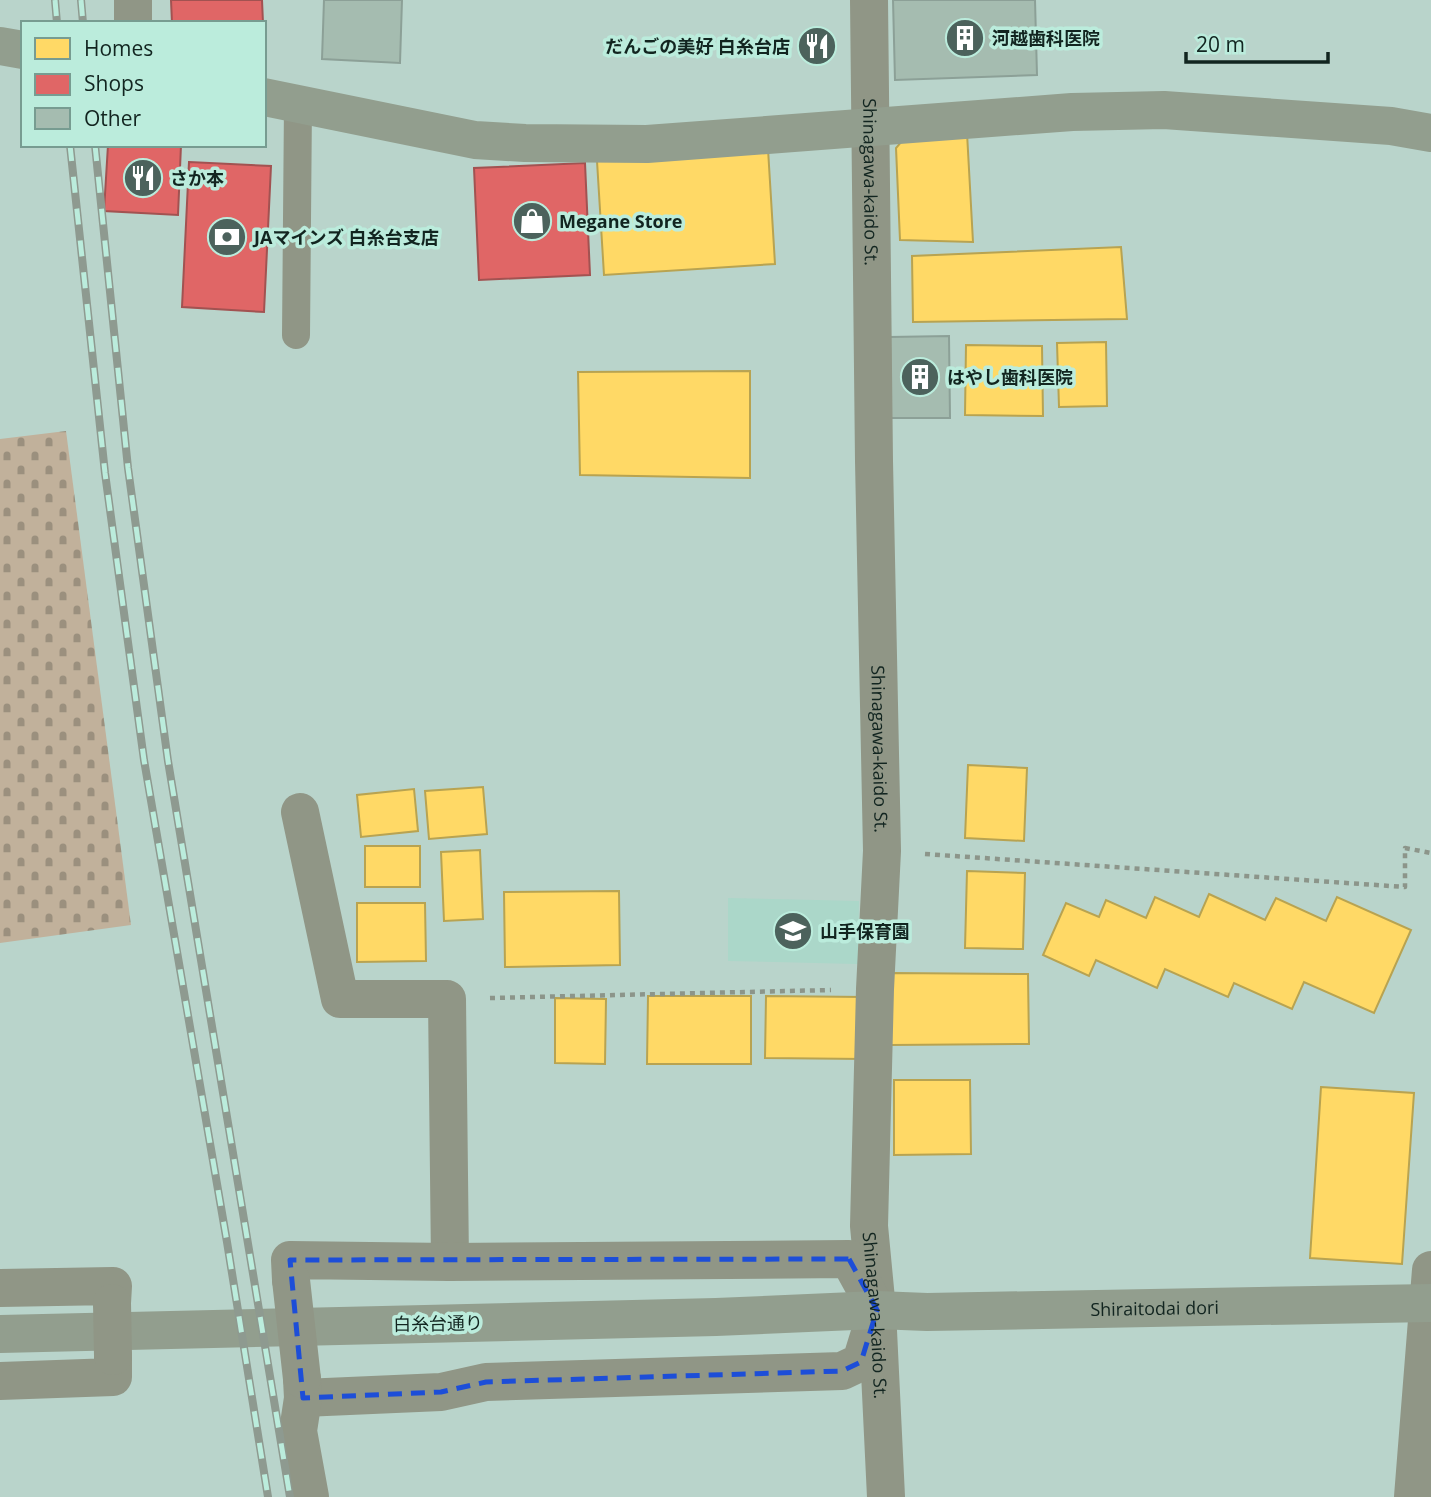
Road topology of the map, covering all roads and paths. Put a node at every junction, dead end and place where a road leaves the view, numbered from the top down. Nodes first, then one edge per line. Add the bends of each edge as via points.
1 (133, 0) edge
2 (870, 0) edge
3 (133, 21) edge
4 (0, 46) edge
5 (21, 50) edge
6 (281, 101) edge
7 (870, 126) junction
8 (1431, 133) edge
9 (296, 335) dead end
10 (300, 812) dead end
11 (882, 851) junction
12 (1431, 853) edge
13 (875, 989) junction
14 (447, 999) junction
15 (450, 1262) junction
16 (0, 1288) edge
17 (1430, 1292) edge
18 (877, 1310) junction
19 (0, 1334) edge
20 (0, 1381) edge
21 (303, 1388) junction
22 (310, 1497) edge
23 (886, 1497) edge
24 (1413, 1497) edge

1 - 3 street
2 - 7 street, Shinagawa-kaido St.
4 - 5 street
6 - 7 street via 475,140 524,144 647,144
6 - 9 lane
7 - 8 street via 1164,110 1391,126
7 - 11 street, Shinagawa-kaido St.
10 - 14 street via 340,999
11 - 12 path via 1405,887 1405,848
11 - 13 street, Shinagawa-kaido St.
13 - 14 path
13 - 18 street, Shinagawa-kaido St. via 869,1226
14 - 15 street
15 - 18 street via 849,1259
15 - 21 street, bridge via 290,1260
16 - 20 street, bridge via 113,1286 113,1377
17 - 18 street, Shiraitodai dori via 927,1312
17 - 24 street
18 - 19 street, 白糸台通り
18 - 21 street via 861,1362 842,1371 486,1382 441,1392
18 - 23 street, Shinagawa-kaido St.
21 - 22 street via 298,1431

